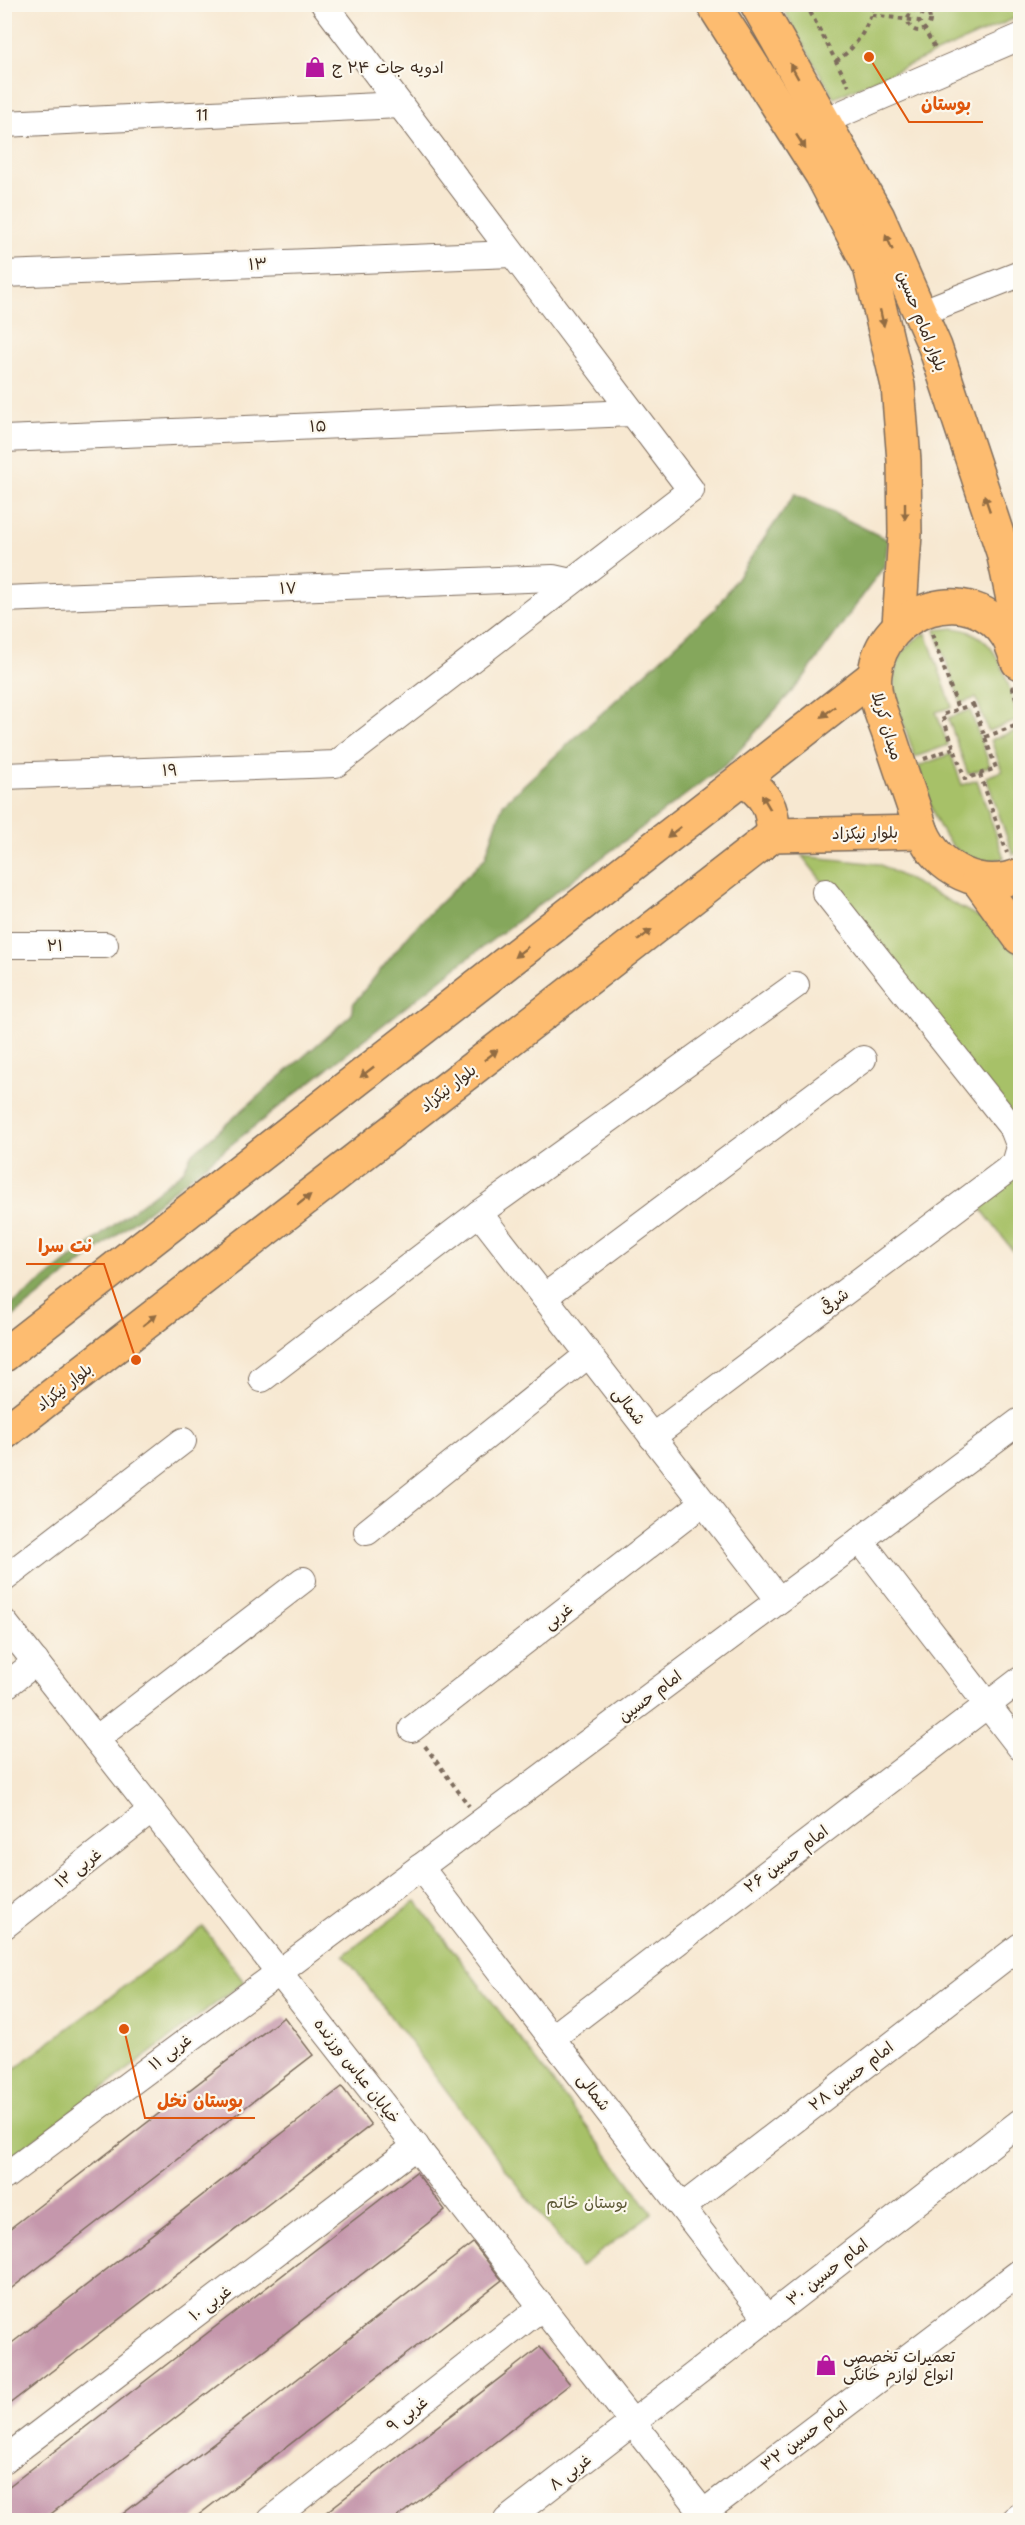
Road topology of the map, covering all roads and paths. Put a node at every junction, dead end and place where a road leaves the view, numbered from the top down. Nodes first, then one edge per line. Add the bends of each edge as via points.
1 (713, 4) edge
2 (757, 4) edge
3 (806, 4) edge
4 (874, 4) edge
5 (928, 4) edge
6 (324, 5) edge
7 (925, 11) junction
8 (872, 15) junction
9 (908, 20) junction
10 (919, 21) junction
11 (924, 30) junction
12 (1020, 38) edge
13 (940, 54) dead end
14 (836, 61) junction
15 (400, 105) junction
16 (860, 106) junction
17 (822, 122) junction
18 (4, 124) edge
19 (512, 254) junction
20 (4, 274) edge
21 (1020, 274) edge
22 (920, 313) junction
23 (632, 413) junction
24 (4, 439) edge
25 (1012, 549) edge
26 (571, 582) junction
27 (4, 599) edge
28 (911, 618) junction
29 (1019, 665) edge
30 (874, 676) junction
31 (958, 709) junction
32 (1020, 724) edge
33 (985, 737) junction
34 (980, 774) junction
35 (4, 776) edge
36 (742, 779) junction
37 (922, 832) junction
38 (773, 835) junction
39 (1018, 876) edge
40 (978, 880) junction
41 (825, 892) dead end
42 (1020, 938) edge
43 (4, 945) edge
44 (105, 945) dead end
45 (796, 985) dead end
46 (863, 1059) dead end
47 (479, 1213) junction
48 (544, 1297) junction
49 (589, 1354) junction
50 (4, 1356) edge
51 (262, 1379) dead end
52 (1020, 1420) edge
53 (4, 1433) edge
54 (652, 1437) junction
55 (183, 1441) dead end
56 (704, 1503) junction
57 (367, 1532) dead end
58 (860, 1540) junction
59 (4, 1579) edge
60 (303, 1580) dead end
61 (779, 1600) junction
62 (4, 1622) edge
63 (36, 1662) junction
64 (1020, 1680) edge
65 (4, 1687) edge
66 (988, 1704) junction
67 (412, 1729) joint
68 (96, 1739) junction
69 (1020, 1747) edge
70 (152, 1810) junction
71 (480, 1822) junction
72 (420, 1867) junction
73 (4, 1926) edge
74 (1020, 1946) edge
75 (279, 1971) junction
76 (552, 2038) junction
77 (1020, 2122) edge
78 (416, 2146) junction
79 (4, 2177) edge
80 (682, 2207) junction
81 (1020, 2272) edge
82 (542, 2307) junction
83 (767, 2318) junction
84 (633, 2423) junction
85 (4, 2460) edge
86 (706, 2517) edge
87 (1020, 2517) edge
88 (271, 2520) edge
89 (507, 2520) edge
90 (1015, 2520) edge

1 -> 28 main road, بلوار امام حسین via 822,175 870,267 898,386
17 -> 2 main road, بلوار امام حسین
3 - 14 path
4 - 8 path
5 - 7 path
6 - 15 street
7 - 9 path via 914,10
7 - 10 path
7 - 11 path via 930,19
8 - 9 path
8 - 14 path via 857,42
9 - 10 path
9 - 11 path via 911,28
10 - 11 path
11 - 13 path
12 - 16 street
14 - 16 path
15 - 18 street, 11
15 - 19 street
16 - 17 street
22 -> 17 main road, بلوار امام حسین via 878,217
19 - 20 street, ۱۳
19 - 23 street
21 - 22 street
25 -> 22 main road, بلوار امام حسین
23 - 24 street, ۱۵
23 - 26 street via 691,490
25 - 29 main road, بلوار امام حسین
26 - 27 street, ۱۷ via 553,578
26 - 35 street, ۱۹ via 336,764
28 - 29 main road via 943,607 962,608 989,618 1009,639
28 - 30 main road, میدان کربلا via 882,648
28 - 31 path
30 -> 36 main road
30 - 37 main road, میدان کربلا via 876,695
31 - 33 path via 973,704
31 - 34 path via 942,715 965,779
32 - 33 path
33 - 34 path via 996,768
34 - 39 path
38 -> 36 main road via 768,802 757,788
36 -> 50 main road
37 - 38 main road, بلوار نیکزاد
37 - 40 main road, میدان کربلا via 944,863
53 -> 38 main road, بلوار نیکزاد
39 - 40 main road, میدان کربلا
40 - 42 main road
41 - 54 street, شرقی via 1013,1129 1020,1147 1015,1164
43 - 44 street, ۲۱
45 - 47 street
46 - 48 street
47 - 48 street, شمالی
47 - 51 street
48 - 49 street, شمالی
49 - 54 street, شمالی
49 - 57 street
52 - 58 street, امام حسین
54 - 56 street, شمالی
55 - 59 street
56 - 61 street, شمالی
56 - 67 street, غربی
58 - 61 street, امام حسین
58 - 66 street
60 - 68 street
61 - 71 street, امام حسین
62 - 63 street, خیابان عباس ورزنده
63 - 65 street
63 - 68 street, خیابان عباس ورزنده
64 - 66 street, امام حسین ۲۶
66 - 69 street
66 - 76 street, امام حسین ۲۶
67 - 71 path
68 - 70 street, خیابان عباس ورزنده
70 - 73 street, غربی ۱۲
70 - 75 street, خیابان عباس ورزنده
71 - 72 street, امام حسین
72 - 75 street, امام حسین
72 - 76 street, شمالی
74 - 80 street, امام حسین ۲۸
75 - 78 street, خیابان عباس ورزنده
75 - 79 street, غربی ۱۱
76 - 80 street, شمالی
77 - 83 street, امام حسین ۳۰
78 - 82 street, خیابان عباس ورزنده
78 - 85 street, غربی ۱۰
80 - 83 street, شمالی
81 - 86 street, امام حسین ۳۲
82 - 84 street, خیابان عباس ورزنده
82 - 88 street, غربی ۹
83 - 84 street, امام حسین ۳۰
84 - 86 street, خیابان عباس ورزنده
84 - 89 street, غربی ۸
87 - 90 street

